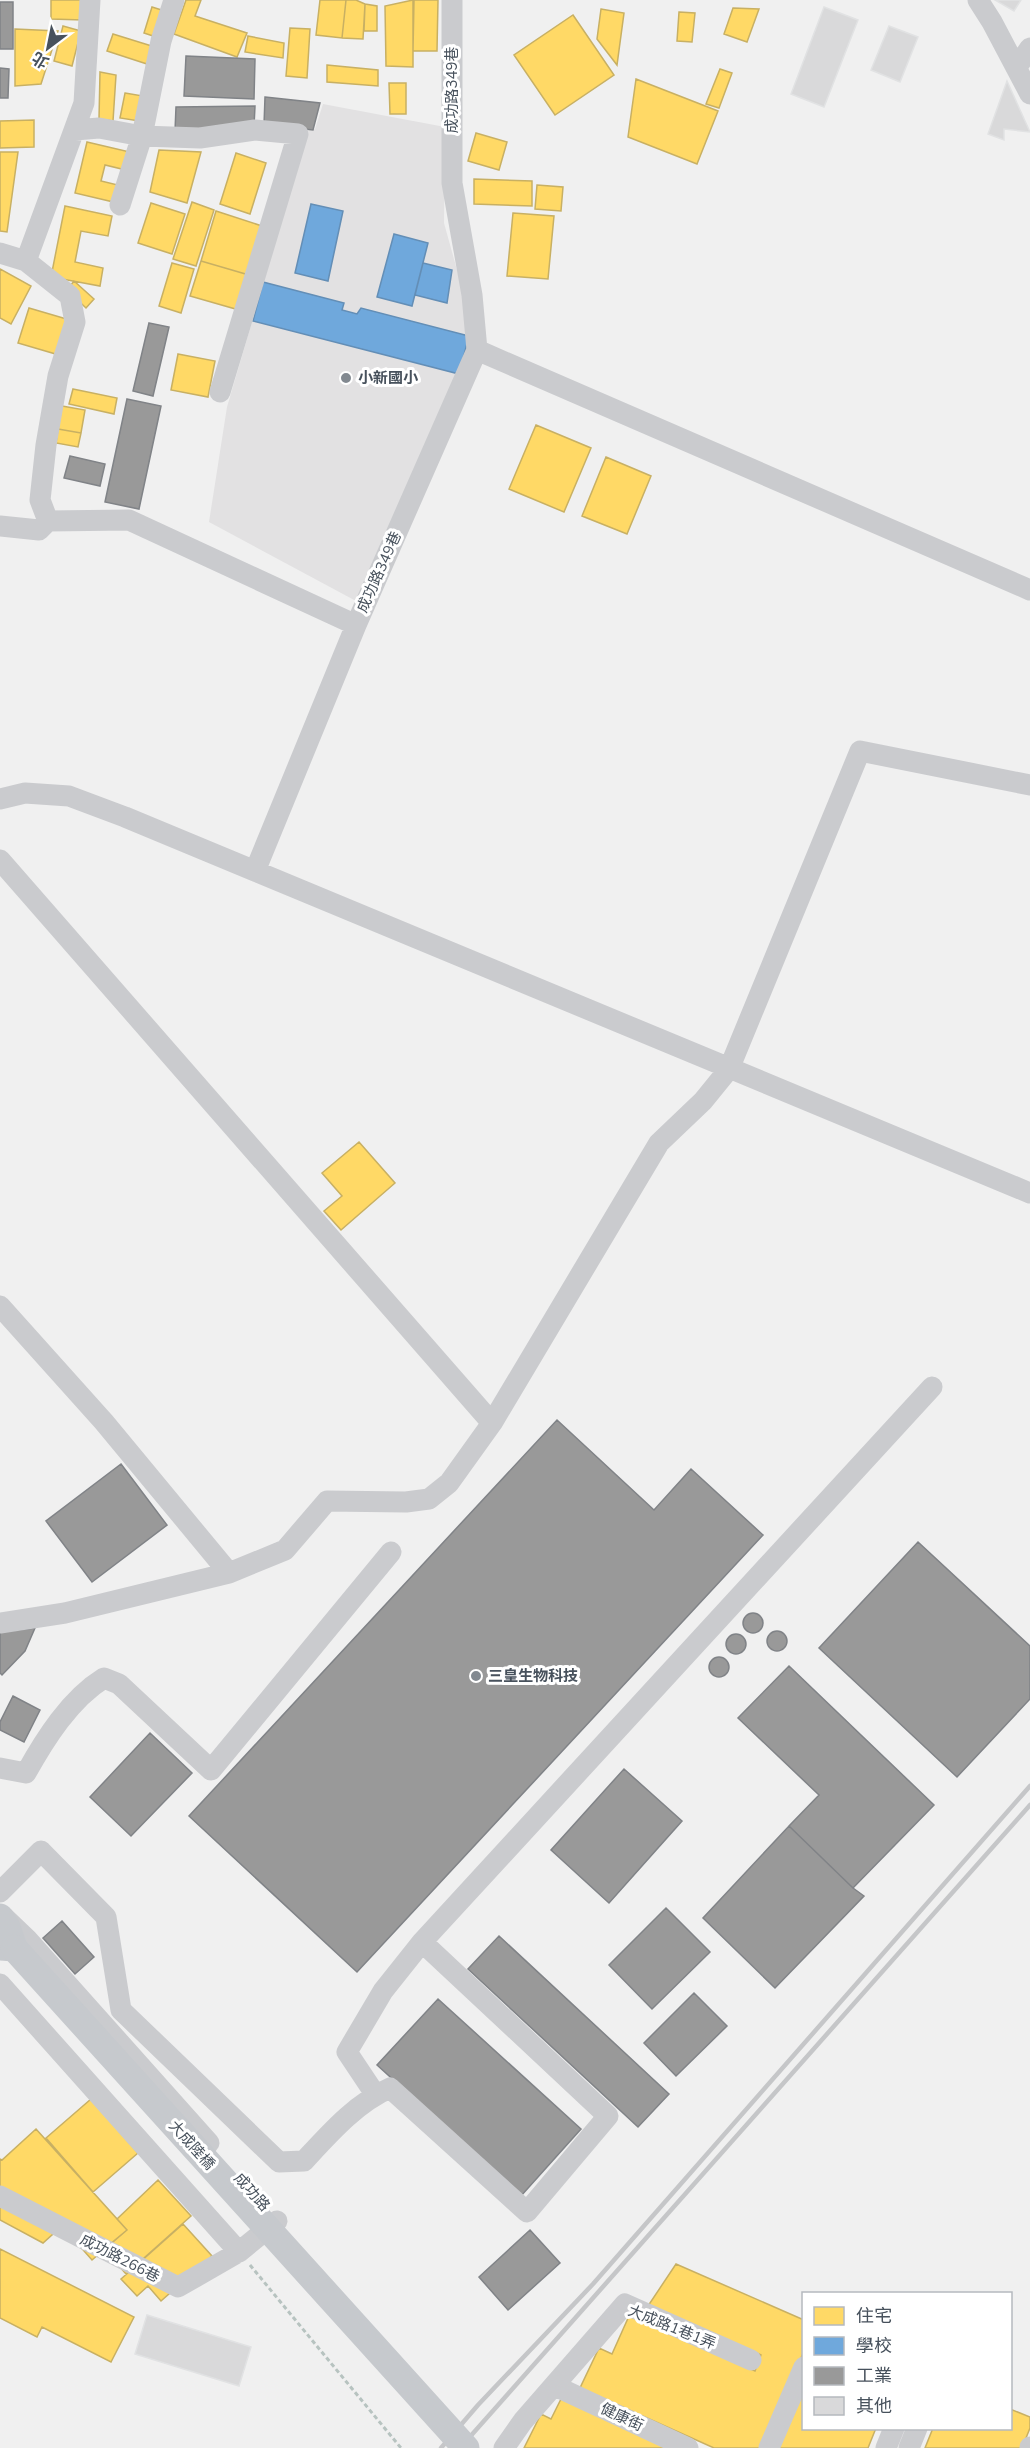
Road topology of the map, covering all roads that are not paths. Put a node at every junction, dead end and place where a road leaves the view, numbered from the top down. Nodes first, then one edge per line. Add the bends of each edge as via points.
1 (90, 0) edge
2 (174, 0) edge
3 (452, 0) edge
4 (978, 0) edge
5 (1030, 48) edge
6 (1017, 67) junction
7 (1029, 89) edge
8 (75, 130) junction
9 (142, 136) junction
10 (120, 205) dead end
11 (0, 253) edge
12 (26, 261) junction
13 (477, 350) junction
14 (220, 392) dead end
15 (48, 521) junction
16 (0, 526) edge
17 (1030, 590) edge
18 (356, 625) junction
19 (1030, 785) edge
20 (0, 799) edge
21 (0, 860) edge
22 (255, 871) junction
23 (729, 1069) junction
24 (1030, 1193) edge
25 (0, 1306) edge
26 (932, 1387) dead end
27 (492, 1423) junction
28 (391, 1552) dead end
29 (229, 1573) junction
30 (0, 1623) edge
31 (0, 1768) edge
32 (0, 1892) edge
33 (0, 1915) edge
34 (422, 1942) junction
35 (7, 1948) edge
36 (0, 1984) edge
37 (375, 2094) junction
38 (0, 2196) edge
39 (239, 2252) junction
40 (752, 2360) dead end
41 (802, 2372) edge
42 (555, 2386) junction
43 (893, 2430) edge
44 (916, 2430) edge
45 (466, 2448) edge
46 (504, 2448) edge
47 (688, 2448) edge
48 (769, 2448) edge
49 (886, 2448) edge
50 (909, 2448) edge

1 - 8 street via 84,103
2 - 9 street via 161,41
3 - 13 street, 成功路349巷 via 452,183 472,295
4 - 6 street
5 - 6 street
6 - 7 street
8 - 9 street via 99,128
8 - 12 street
9 - 10 street
9 - 14 street via 200,138 255,130 298,134
11 - 12 street
12 - 15 street via 70,296 75,322 58,376 46,445 40,500
13 - 17 street
13 - 18 street, 成功路349巷
15 - 16 street via 39,530
15 - 18 street via 129,520
18 - 22 street, 成功路349巷
19 - 23 street via 860,751
20 - 22 street via 26,794 69,796
21 - 27 street
22 - 23 street
23 - 24 street
23 - 27 street via 703,1101 659,1143
25 - 29 street via 104,1422
26 - 34 street
27 - 29 street via 449,1483 429,1499 327,1501 285,1550
28 - 31 street via 211,1770 119,1684 104,1678 87,1689 42,1745 26,1773
29 - 30 street via 65,1613
32 - 37 street via 41,1851 106,1917 122,2010 279,2162 304,2161
33 - 35 main road, 成功路 via 7,1927
33 - 39 street, 成功路 via 27,1939 278,2221
34 - 37 street via 383,1991 347,2052
34 - 37 street via 608,2116 527,2212 390,2088
35 - 45 main road, 大成陸橋, bridge
36 - 39 street
38 - 39 street, 成功路266巷 via 178,2287
40 - 42 street, 大成路1巷1弄 via 625,2304
41 - 48 street
42 - 46 street
42 - 47 street, 健康街
43 - 49 street
44 - 50 street

